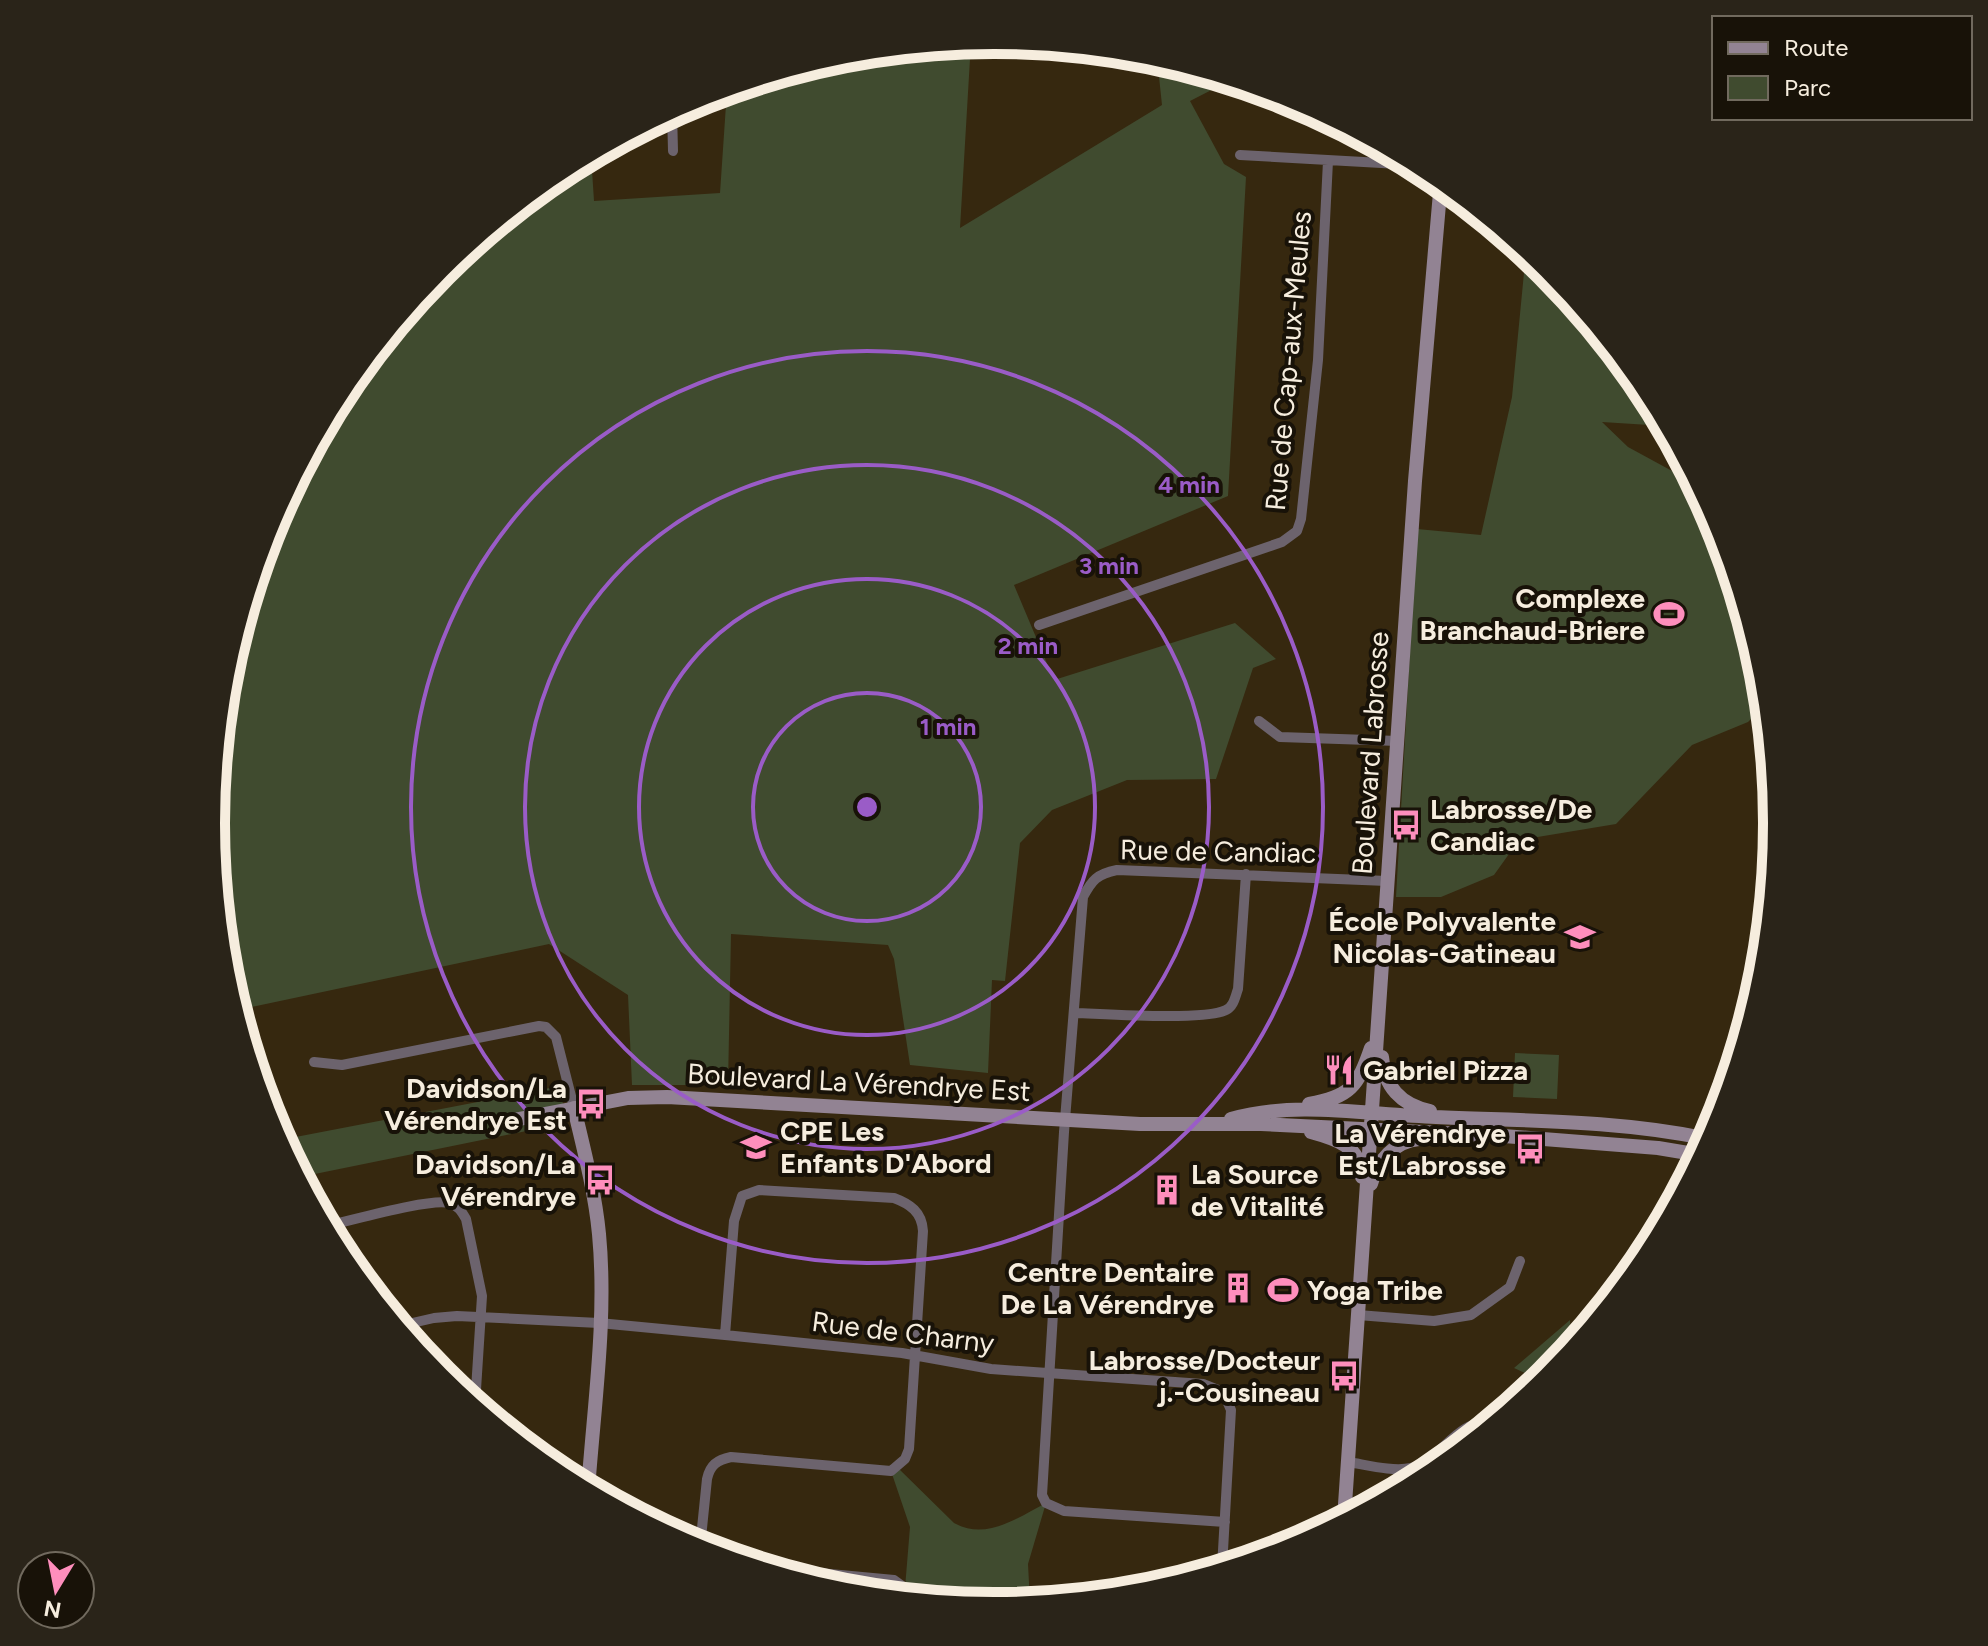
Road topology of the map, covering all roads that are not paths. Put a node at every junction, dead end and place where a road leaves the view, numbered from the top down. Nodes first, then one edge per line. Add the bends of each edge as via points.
1 (672, 125) edge
2 (673, 151) dead end
3 (1240, 155) dead end
4 (1328, 161) junction
5 (1389, 164) edge
6 (1440, 197) edge
7 (1039, 625) dead end
8 (1259, 721) dead end
9 (1398, 741) junction
10 (1246, 874) junction
11 (1387, 881) junction
12 (1076, 1013) junction
13 (1379, 1025) junction
14 (314, 1062) dead end
15 (574, 1108) junction
16 (1371, 1113) junction
17 (1283, 1117) junction
18 (1463, 1117) junction
19 (1065, 1120) junction
20 (503, 1122) dead end
21 (1370, 1130) junction
22 (1451, 1135) junction
23 (1695, 1137) edge
24 (1688, 1153) edge
25 (1365, 1216) junction
26 (338, 1223) edge
27 (1520, 1261) dead end
28 (1358, 1315) junction
29 (481, 1316) junction
30 (411, 1323) edge
31 (599, 1323) junction
32 (725, 1335) junction
33 (916, 1356) junction
34 (1049, 1372) junction
35 (476, 1391) edge
36 (1471, 1425) edge
37 (1453, 1439) edge
38 (1348, 1462) junction
39 (1414, 1467) edge
40 (589, 1476) edge
41 (1345, 1507) edge
42 (1225, 1522) junction
43 (701, 1534) edge
44 (1223, 1557) edge
45 (831, 1574) edge
46 (902, 1586) edge

1 - 2 street
3 - 4 street
4 - 5 street
4 - 7 street, Rue de Cap-aux-Meules via 1318,360 1297,531 1282,542
6 - 9 main road, Boulevard Labrosse
8 - 9 street via 1280,737
9 - 11 main road, Boulevard Labrosse
10 - 11 street, Rue de Candiac
10 - 12 street via 1238,989 1227,1010 1198,1015
10 - 12 street, Rue de Candiac via 1117,870 1093,879 1083,897
11 - 13 main road, Boulevard Labrosse
12 - 19 street, Rue de Candiac
13 - 16 main road, Boulevard Labrosse
13 - 17 main road via 1363,1072 1351,1089
13 - 18 main road via 1383,1069 1396,1094 1421,1109
14 - 15 street via 342,1065 546,1027 556,1037
15 - 19 main road, Boulevard La Vérendrye Est via 667,1097
15 - 20 main road, Boulevard La Vérendrye Est
15 - 31 main road via 599,1231
16 - 17 main road, Boulevard La Vérendrye Est
16 - 18 main road, Boulevard La Vérendrye Est
16 - 21 main road, Boulevard Labrosse
17 - 19 main road, Boulevard La Vérendrye Est via 1215,1124
17 - 21 main road, Boulevard La Vérendrye Est
17 - 25 main road via 1354,1152
18 - 23 main road, Boulevard La Vérendrye Est via 1623,1125
19 - 34 street, Rue de Candiac
21 - 22 main road, Boulevard La Vérendrye Est
21 - 25 main road, Boulevard Labrosse
22 - 24 main road, Boulevard La Vérendrye Est
22 - 25 main road via 1409,1140 1391,1151 1373,1178
25 - 28 main road, Boulevard Labrosse
26 - 29 street via 431,1203 456,1206 466,1219 482,1296
27 - 28 street via 1510,1287 1471,1315 1434,1321
28 - 38 main road, Boulevard Labrosse
29 - 30 street, Rue de Charny
29 - 31 street, Rue de Charny
29 - 35 street
31 - 32 street, Rue de Charny
31 - 40 main road
32 - 33 street, Rue de Charny
32 - 33 street via 734,1221 742,1196 759,1190 894,1198 907,1203 923,1222
33 - 34 street, Rue de Charny
33 - 43 street via 909,1449 897,1467 891,1471 721,1459 709,1471
34 - 42 street, Rue de Charny via 1203,1384 1223,1392 1231,1410
34 - 42 street, Rue de Candiac via 1041,1478 1046,1503 1064,1511
36 - 37 street
38 - 39 street
38 - 41 main road, Boulevard Labrosse
42 - 44 street, Rue de Charny
45 - 46 street via 894,1580

